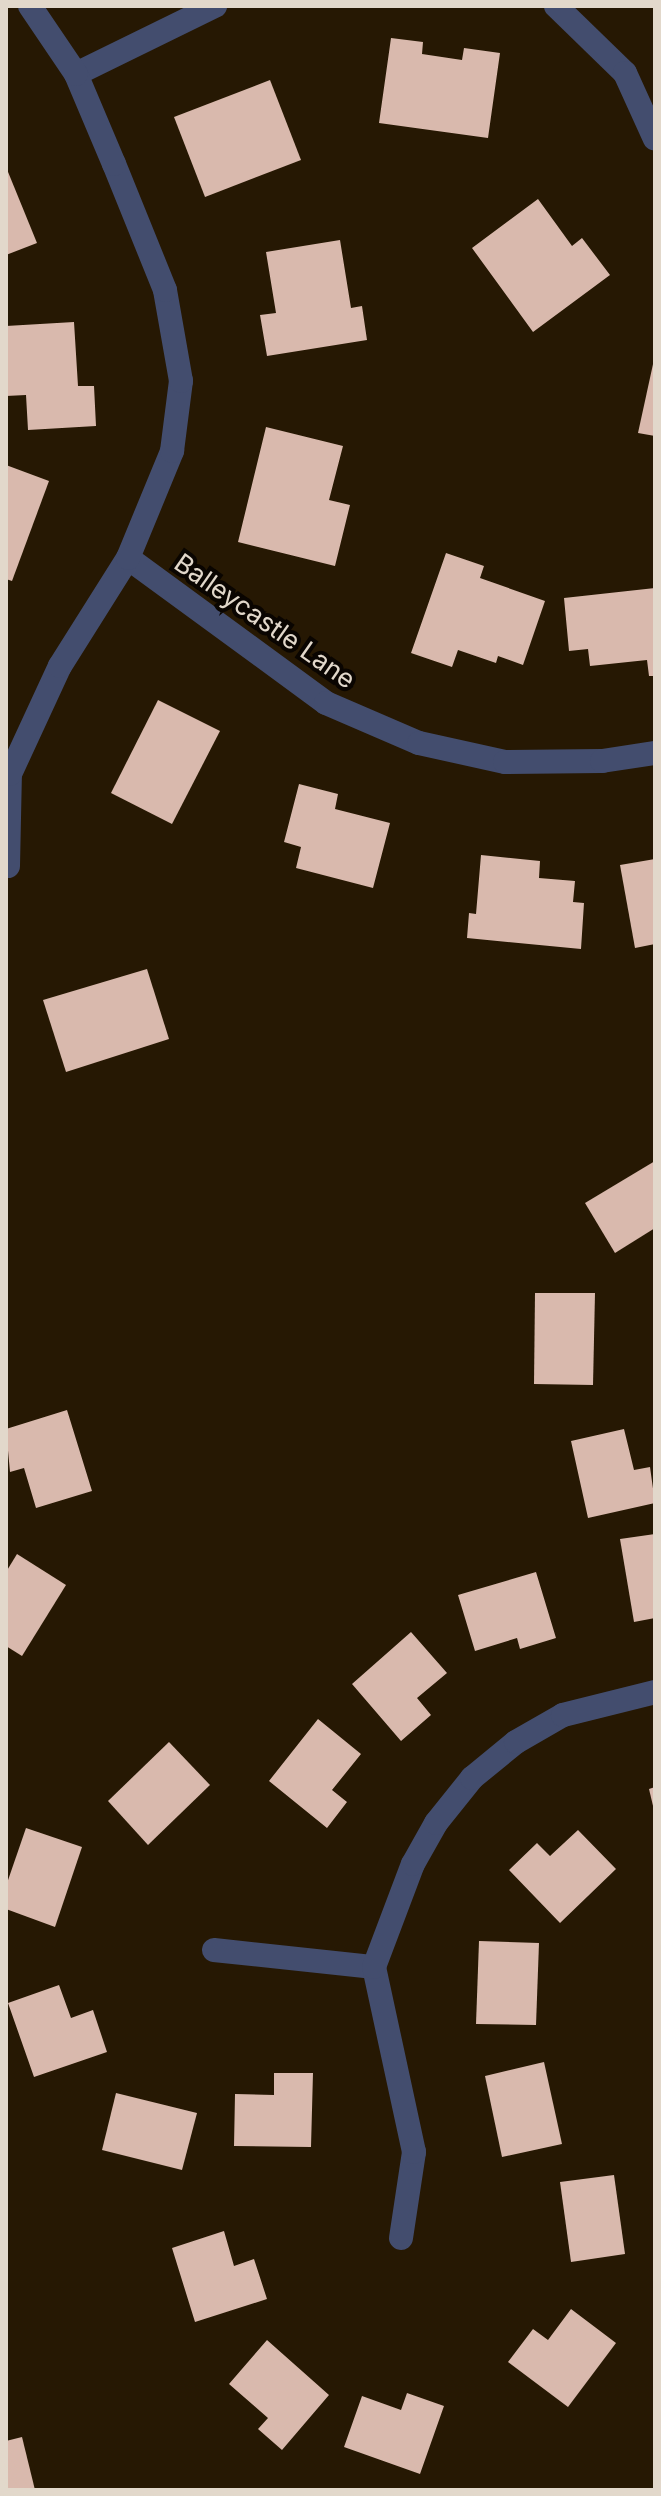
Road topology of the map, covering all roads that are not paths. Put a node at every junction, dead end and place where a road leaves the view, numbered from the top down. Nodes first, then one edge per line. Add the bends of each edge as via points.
1 (30, 6) edge
2 (215, 6) edge
3 (556, 6) edge
4 (76, 74) junction
5 (655, 139) edge
6 (128, 558) junction
7 (655, 753) edge
8 (8, 773) edge
9 (8, 866) dead end
10 (655, 1692) edge
11 (214, 1950) dead end
12 (374, 1967) junction
13 (401, 2238) dead end

1 - 4 street
2 - 4 street
3 - 5 street via 625,73
4 - 6 street via 165,290 181,381 172,451
6 - 7 street, Balleycastle Lane via 326,703 419,743 505,762 602,761
6 - 8 street via 60,666
8 - 9 street
10 - 12 street via 563,1715 516,1742 472,1778 436,1823 413,1864
11 - 12 street
12 - 13 street via 414,2152

